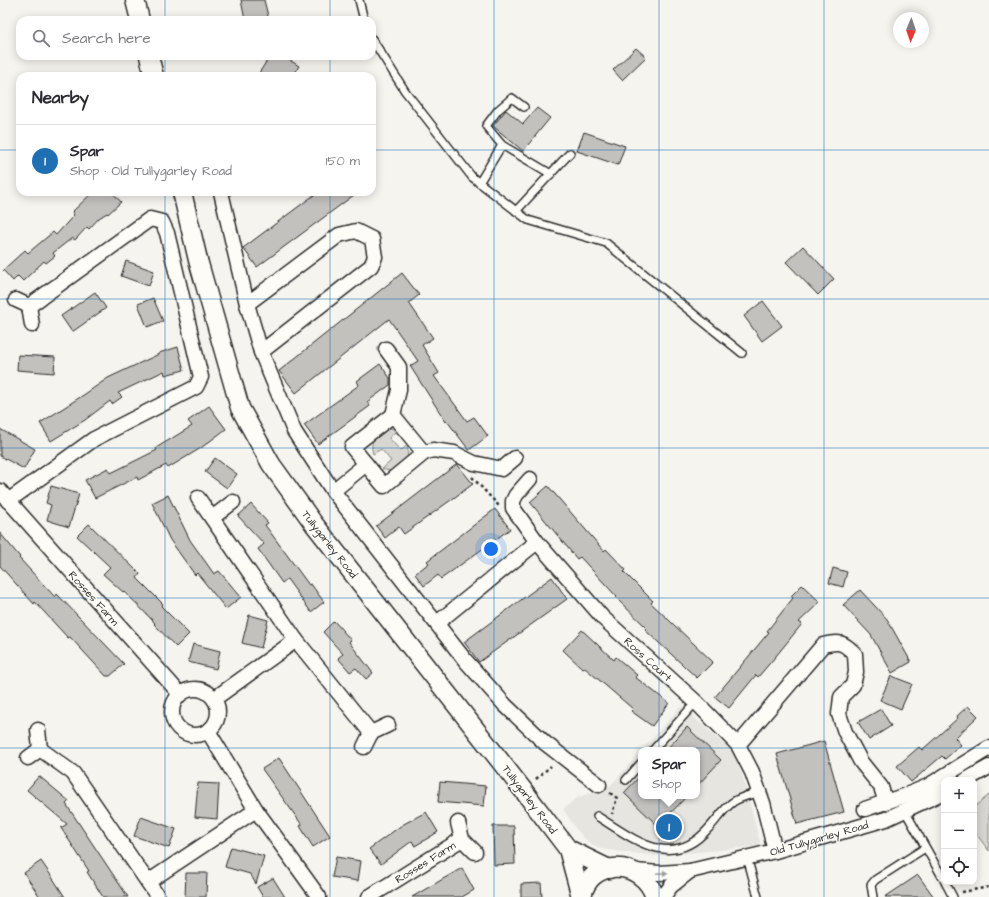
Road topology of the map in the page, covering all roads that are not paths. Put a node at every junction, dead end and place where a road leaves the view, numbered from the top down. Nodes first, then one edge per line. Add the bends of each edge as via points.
1 (135, 0) edge
2 (359, 0) edge
3 (139, 16) edge
4 (363, 16) edge
5 (376, 45) edge
6 (150, 60) edge
7 (153, 72) edge
8 (524, 107) dead end
9 (502, 145) junction
10 (570, 153) dead end
11 (551, 174) junction
12 (479, 183) junction
13 (183, 196) edge
14 (222, 196) edge
15 (516, 211) junction
16 (16, 300) dead end
17 (247, 304) junction
18 (28, 306) junction
19 (32, 325) dead end
20 (386, 349) dead end
21 (261, 352) junction
22 (742, 353) dead end
23 (393, 414) junction
24 (424, 453) junction
25 (515, 458) dead end
26 (366, 464) junction
27 (530, 479) dead end
28 (333, 491) junction
29 (4, 496) edge
30 (198, 498) dead end
31 (233, 502) dead end
32 (212, 518) junction
33 (537, 542) junction
34 (437, 623) junction
35 (296, 640) junction
36 (180, 694) junction
37 (214, 699) junction
38 (696, 702) junction
39 (388, 725) dead end
40 (38, 730) dead end
41 (208, 731) junction
42 (371, 733) junction
43 (738, 745) junction
44 (364, 747) dead end
45 (656, 747) edge
46 (989, 748) edge
47 (40, 749) junction
48 (28, 758) dead end
49 (638, 767) edge
50 (989, 767) edge
51 (971, 777) edge
52 (626, 780) dead end
53 (599, 785) road end
54 (759, 792) junction
55 (941, 793) edge
56 (886, 803) junction
57 (864, 809) dead end
58 (256, 810) junction
59 (905, 811) junction
60 (598, 816) dead end
61 (458, 823) dead end
62 (462, 839) junction
63 (925, 848) junction
64 (568, 849) junction
65 (775, 851) junction
66 (475, 852) dead end
67 (747, 857) junction
68 (609, 869) junction
69 (635, 871) junction
70 (690, 871) junction
71 (941, 876) edge
72 (148, 882) junction
73 (946, 885) edge
74 (953, 896) edge
75 (158, 897) edge
76 (319, 897) edge
77 (369, 897) edge
78 (582, 897) edge
79 (655, 897) edge
80 (663, 897) edge
81 (758, 897) edge
82 (873, 897) edge

1 - 3 street
2 - 4 lane
5 - 12 lane via 405,91
6 - 7 street
8 - 9 lane via 512,98 498,110 486,126
9 - 11 lane
9 - 12 lane
10 - 11 lane
11 - 15 lane
12 - 15 lane
13 - 64 street, Tullygarley Road via 198,260 240,408 271,464 314,524
14 - 17 street
15 - 22 lane via 528,220 606,243
16 - 18 street
17 - 21 street
17 - 21 street via 339,235 356,231 372,239 375,258 372,266
18 - 19 street
18 - 29 street, Rosses Farm via 150,220 162,222 167,233 201,377 200,383 196,386 94,439
20 - 23 street via 399,367 399,390
21 - 28 street via 294,431
23 - 24 street
23 - 26 street via 352,447
24 - 25 street via 433,450 454,453 474,463 502,469
24 - 26 street via 384,486
26 - 28 street
27 - 33 street, Ross Court via 513,501 514,508
28 - 34 street
29 - 36 street, Rosses Farm
30 - 32 street
31 - 32 street
32 - 35 street
33 - 34 street
33 - 38 street, Ross Court via 603,618
34 - 53 street via 465,660 505,705
35 - 37 street
35 - 42 street
36 - 37 street via 192,689 210,694
36 - 41 street via 172,708 174,722 185,733 201,735
37 - 41 street via 217,720
38 - 43 street, Ross Court
38 - 45 lane
39 - 42 street
40 - 47 street
41 - 58 street
42 - 44 street
43 - 54 street, Ross Court
43 - 56 street via 823,645 837,642 846,645 855,654 856,672 853,685 841,697 839,714 860,762 881,787
46 - 56 street via 928,786
47 - 48 street
47 - 72 street via 73,773
49 - 52 lane
50 - 51 street
54 - 60 lane via 733,802 704,835 694,844 684,848 661,850 647,846
54 - 65 street, Ross Court
55 - 59 street, Old Tullygarley Road
56 - 57 street
58 - 72 street
58 - 76 street
59 - 63 lane
59 - 65 street, Old Tullygarley Road via 886,819
61 - 62 street, Rosses Farm
62 - 66 street, Rosses Farm
62 - 77 street, Rosses Farm
63 - 71 lane
63 - 82 lane via 875,880 871,885
64 - 68 street, Tullygarley Road
64 - 78 street, Tullygarley Road
65 - 67 street, Old Tullygarley Road
67 - 70 street, Old Tullygarley Road
67 - 81 lane
68 - 69 street via 625,868
68 - 78 street via 594,876 587,884
69 -> 70 street, Old Tullygarley Road
69 - 79 street via 651,886
70 - 80 street, Old Tullygarley Road via 671,886
72 - 75 street
73 - 74 lane

